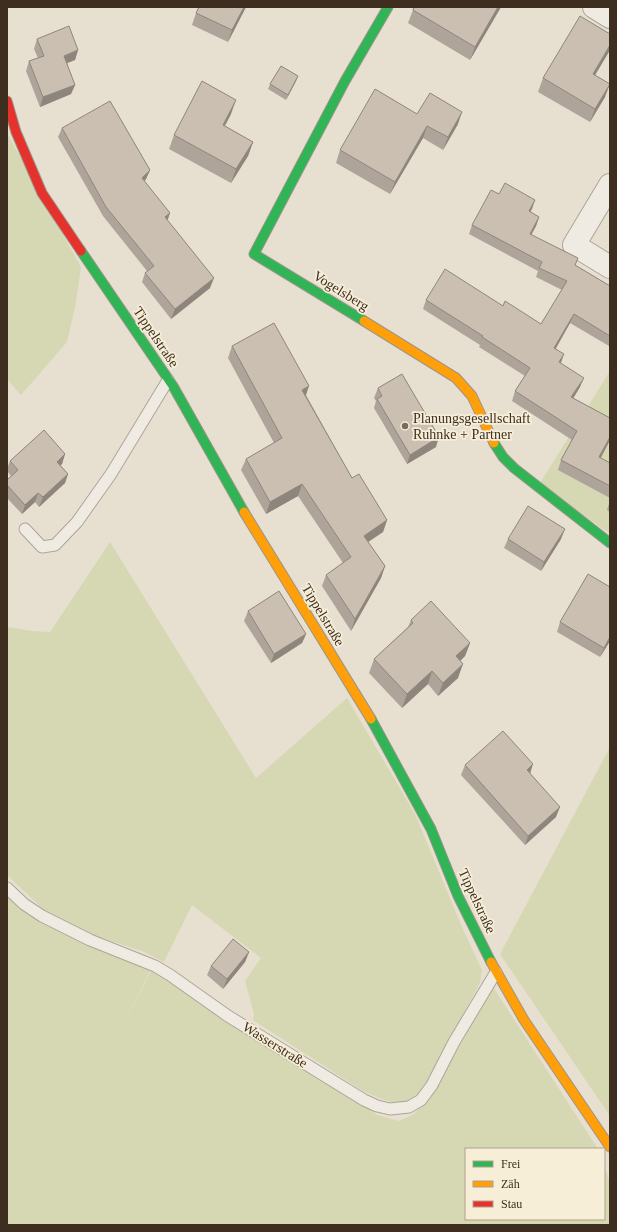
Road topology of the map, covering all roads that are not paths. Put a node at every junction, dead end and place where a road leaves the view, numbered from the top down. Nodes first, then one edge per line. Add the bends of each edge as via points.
1 (388, 7) edge
2 (594, 7) edge
3 (610, 17) edge
4 (7, 102) edge
5 (610, 185) edge
6 (610, 267) edge
7 (168, 380) junction
8 (25, 529) dead end
9 (610, 544) edge
10 (7, 888) edge
11 (496, 972) junction
12 (610, 1147) edge

1 - 9 street, Vogelsberg via 345,82 254,254 456,378 478,406 504,458
2 - 3 street
4 - 7 street, Tippelstraße via 16,132 42,193
5 - 6 street via 574,245
7 - 8 lane via 111,474 77,522 55,545 42,547
7 - 11 street, Tippelstraße via 233,494 376,727 431,829 458,896
10 - 11 lane, Wasserstraße via 42,916 90,940 155,966 228,1016 364,1100 390,1109 409,1107 421,1100
11 - 12 street, Tippelstraße via 524,1020

